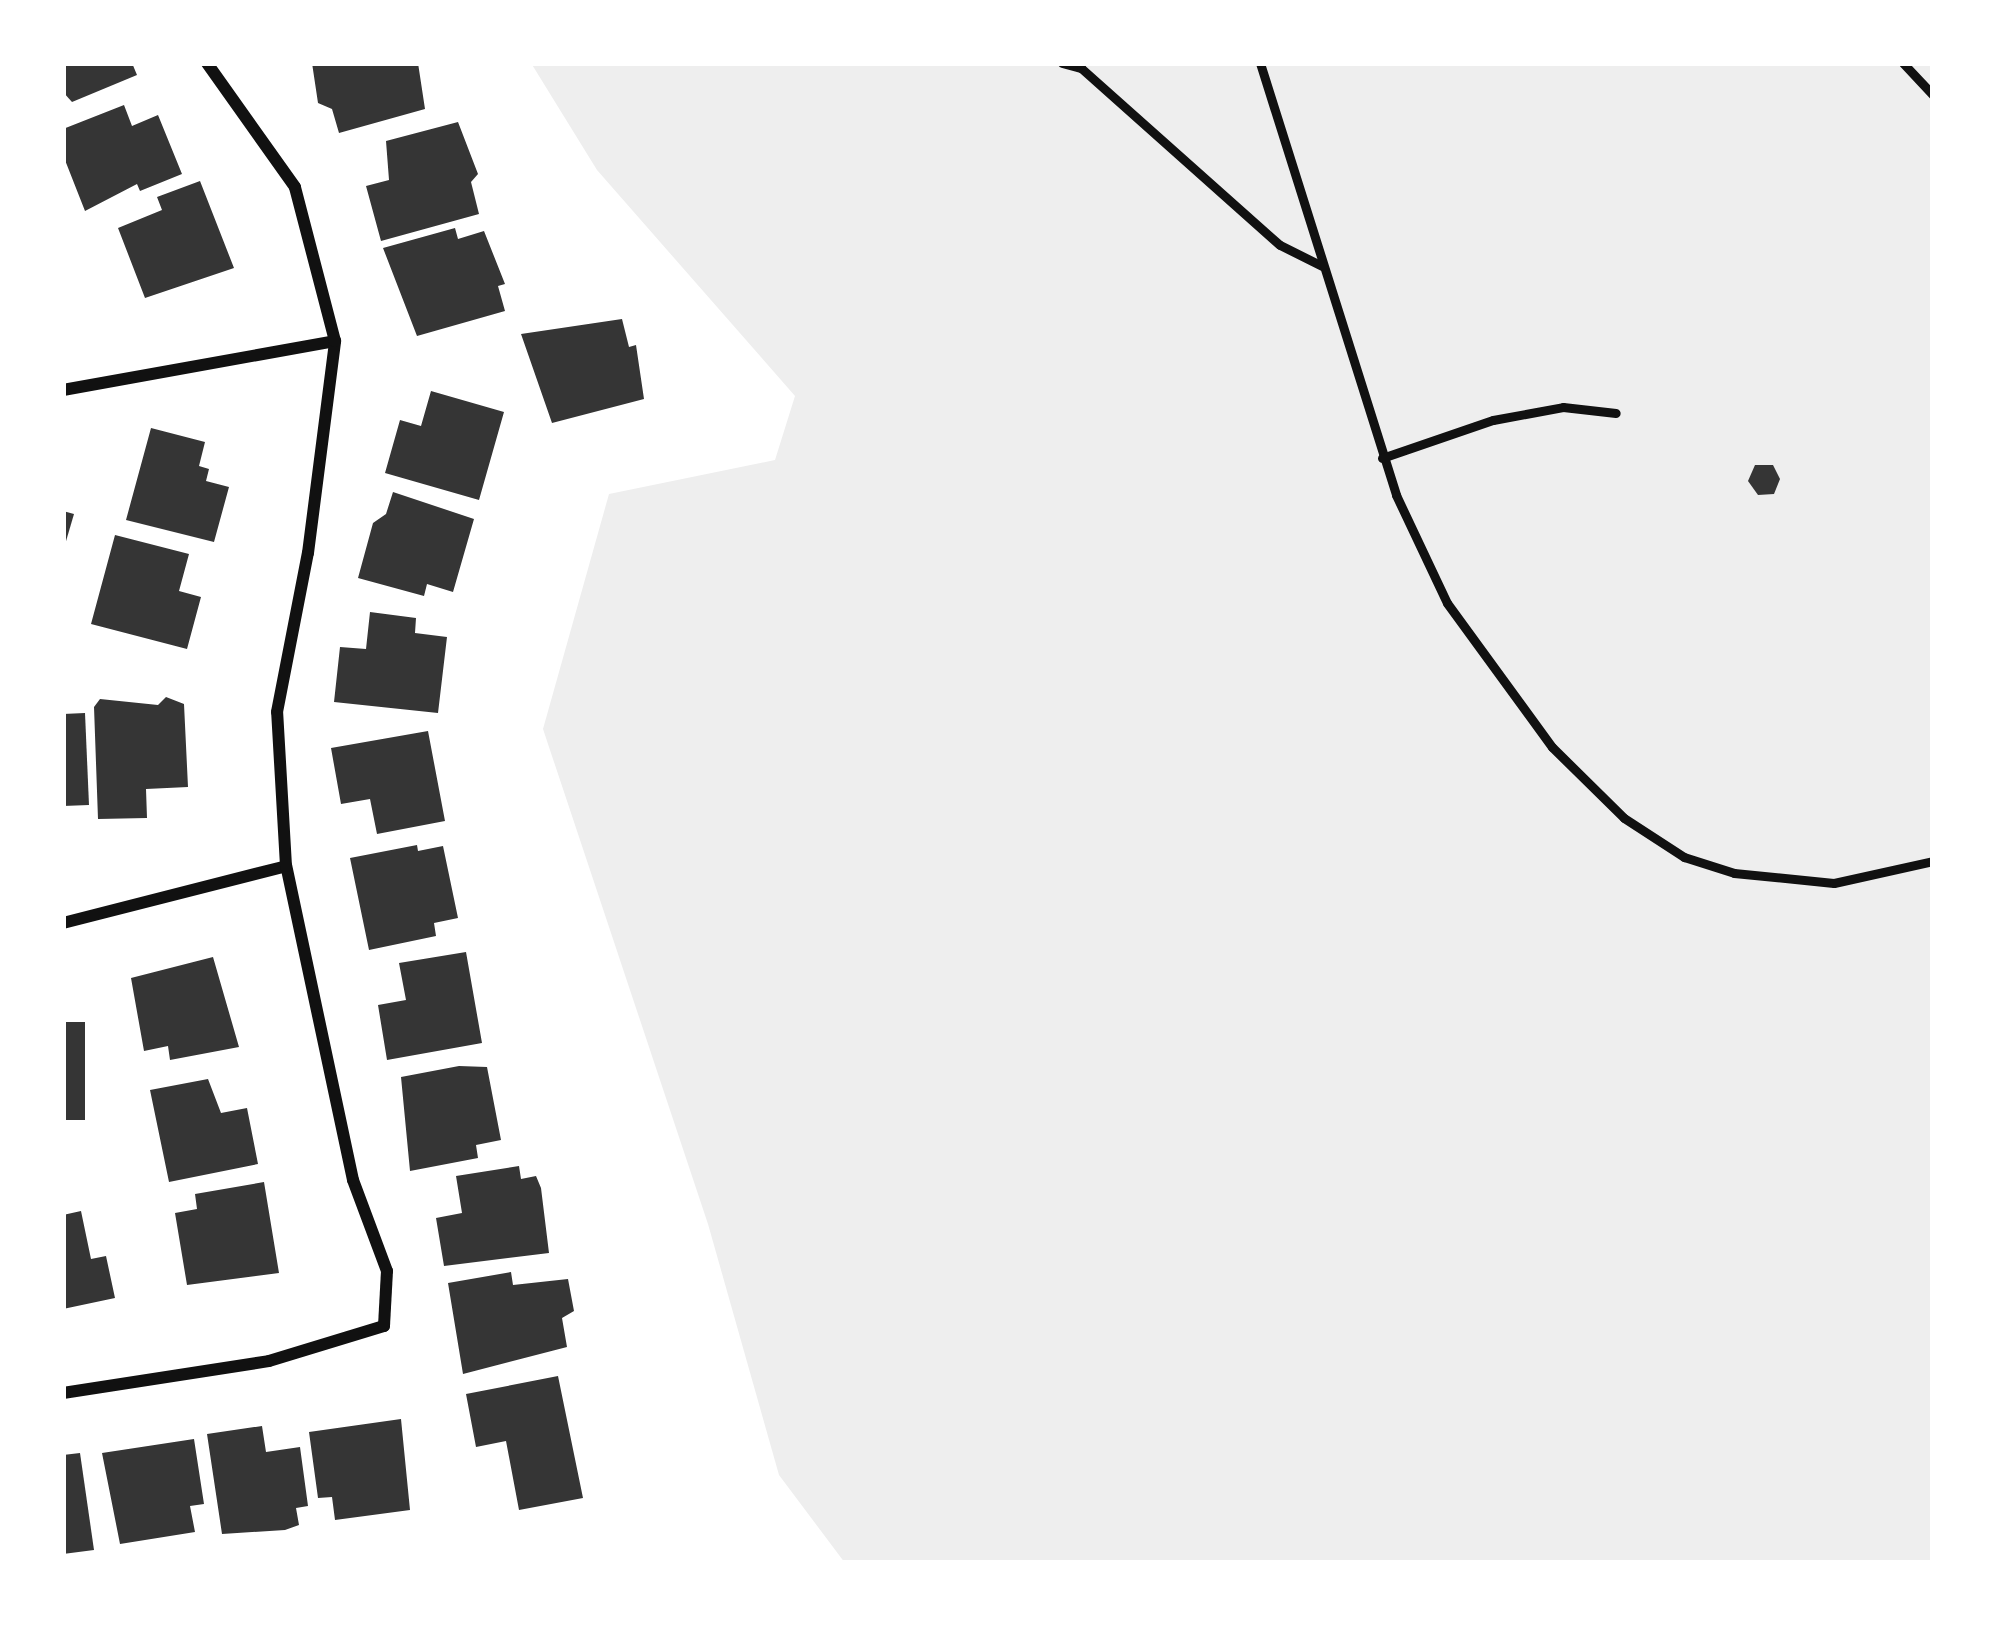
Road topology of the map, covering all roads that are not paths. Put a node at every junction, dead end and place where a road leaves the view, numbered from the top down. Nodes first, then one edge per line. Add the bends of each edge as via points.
1 (207, 63) edge
2 (1062, 63) edge
3 (1260, 63) edge
4 (1903, 63) edge
5 (1081, 65) edge
6 (1933, 95) edge
7 (1322, 266) junction
8 (335, 341) junction
9 (63, 390) edge
10 (1616, 413) dead end
11 (1382, 458) junction
12 (1933, 862) edge
13 (286, 866) junction
14 (63, 923) edge
15 (63, 1393) edge

1 - 8 street via 295,187
2 - 5 lane
3 - 7 lane
4 - 6 lane
5 - 7 lane via 1280,245
7 - 11 lane
8 - 9 street
8 - 13 street via 308,553 277,712
10 - 11 lane via 1563,407 1493,419
11 - 12 lane via 1439,587 1477,648 1552,747 1624,818 1684,856 1768,879 1834,883
13 - 14 street
13 - 15 street via 353,1180 387,1271 384,1326 268,1361

